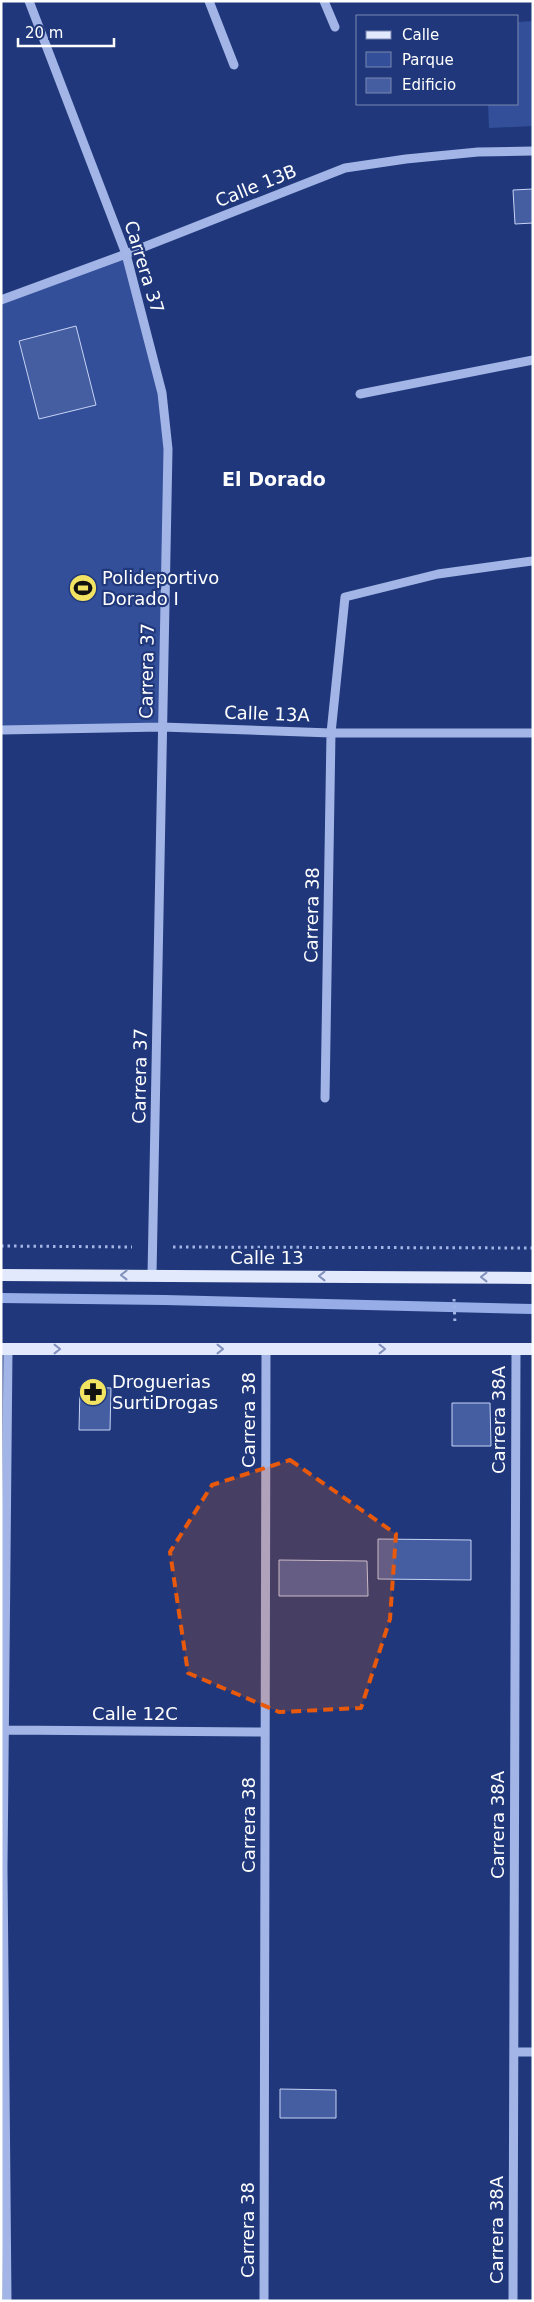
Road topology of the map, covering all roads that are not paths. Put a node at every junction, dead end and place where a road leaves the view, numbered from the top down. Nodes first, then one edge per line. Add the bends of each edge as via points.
1 (30, 1) edge
2 (209, 1) edge
3 (324, 1) edge
4 (335, 28) dead end
5 (234, 65) dead end
6 (533, 151) edge
7 (126, 254) junction
8 (1, 300) edge
9 (533, 360) edge
10 (360, 394) dead end
11 (532, 561) edge
12 (162, 727) junction
13 (1, 730) edge
14 (330, 733) junction
15 (533, 733) edge
16 (325, 1098) dead end
17 (152, 1274) junction
18 (1, 1275) edge
19 (533, 1278) edge
20 (266, 1349) junction
21 (516, 1349) junction
22 (533, 1349) edge
23 (5, 1350) edge
24 (6, 1730) junction
25 (265, 1732) junction
26 (514, 2052) junction
27 (533, 2052) edge
28 (7, 2301) edge
29 (264, 2301) edge
30 (513, 2301) edge

1 - 7 street, Carrera 37
2 - 5 street
3 - 4 street
6 - 7 street, Calle 13B via 406,158 345,168
7 - 8 street, Calle 13B
7 - 12 street, Carrera 37 via 162,393 168,449
9 - 10 street
11 - 14 street, Carrera 38 via 438,574 345,596
12 - 13 street, Calle 13A
12 - 14 street, Calle 13A
12 - 17 street, Carrera 37
14 - 15 street, Calle 13A
14 - 16 street, Carrera 38
17 -> 18 main road, Calle 13
19 -> 17 main road, Calle 13
20 -> 21 main road
23 -> 20 main road
20 - 25 street, Carrera 38
21 - 22 main road
21 - 26 street, Carrera 38A
23 - 24 street
24 - 25 street, Calle 12C
24 - 28 street via 2,1868
25 - 29 street, Carrera 38
26 - 27 street
26 - 30 street, Carrera 38A

